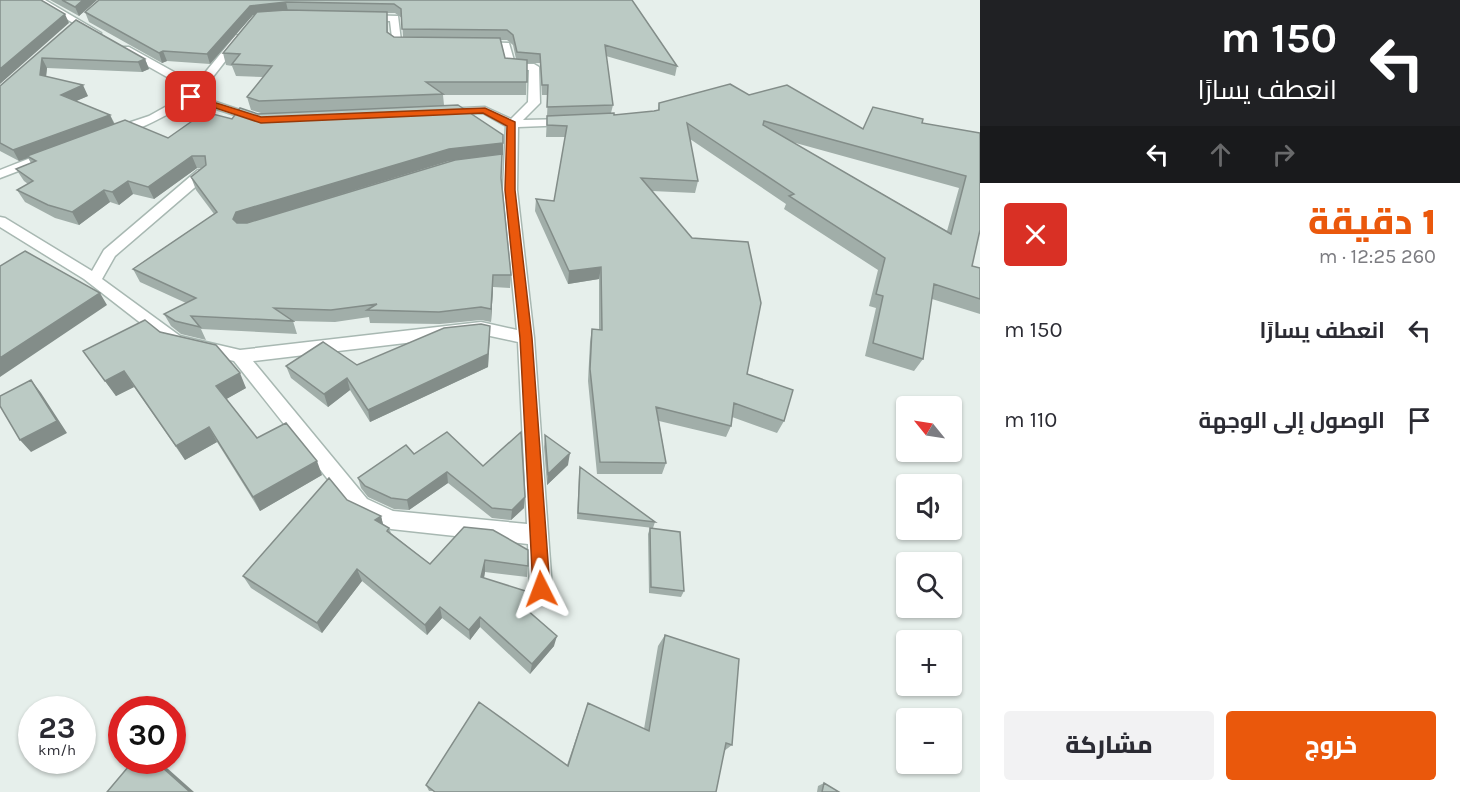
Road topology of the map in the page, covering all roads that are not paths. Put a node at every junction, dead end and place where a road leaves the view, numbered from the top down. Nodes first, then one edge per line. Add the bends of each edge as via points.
1 (39, 0) edge
2 (347, 17) edge
3 (83, 19) junction
4 (248, 27) edge
5 (68, 33) edge
6 (428, 45) edge
7 (462, 45) edge
8 (191, 97) junction
9 (426, 113) edge
10 (273, 120) edge
11 (581, 121) edge
12 (512, 124) junction
13 (97, 138) edge
14 (63, 149) edge
15 (203, 173) edge
16 (0, 174) edge
17 (0, 221) edge
18 (94, 280) junction
19 (526, 338) junction
20 (240, 356) junction
21 (538, 534) junction
22 (541, 589) dead end

1 - 3 street
2 - 6 street via 395,18 396,44
3 - 5 street
3 - 8 street via 113,42 188,84
4 - 8 street
7 - 12 street via 506,45 510,67 534,67 534,104
8 - 10 street via 261,120
8 - 13 street via 153,118
9 - 12 street via 485,110
11 - 12 street
12 - 19 street via 506,160
14 - 16 street
15 - 18 street via 109,253
17 - 18 street
18 - 20 street via 175,341
19 - 20 street via 481,328
19 - 21 street
20 - 21 street via 360,505 391,520
21 - 22 street

